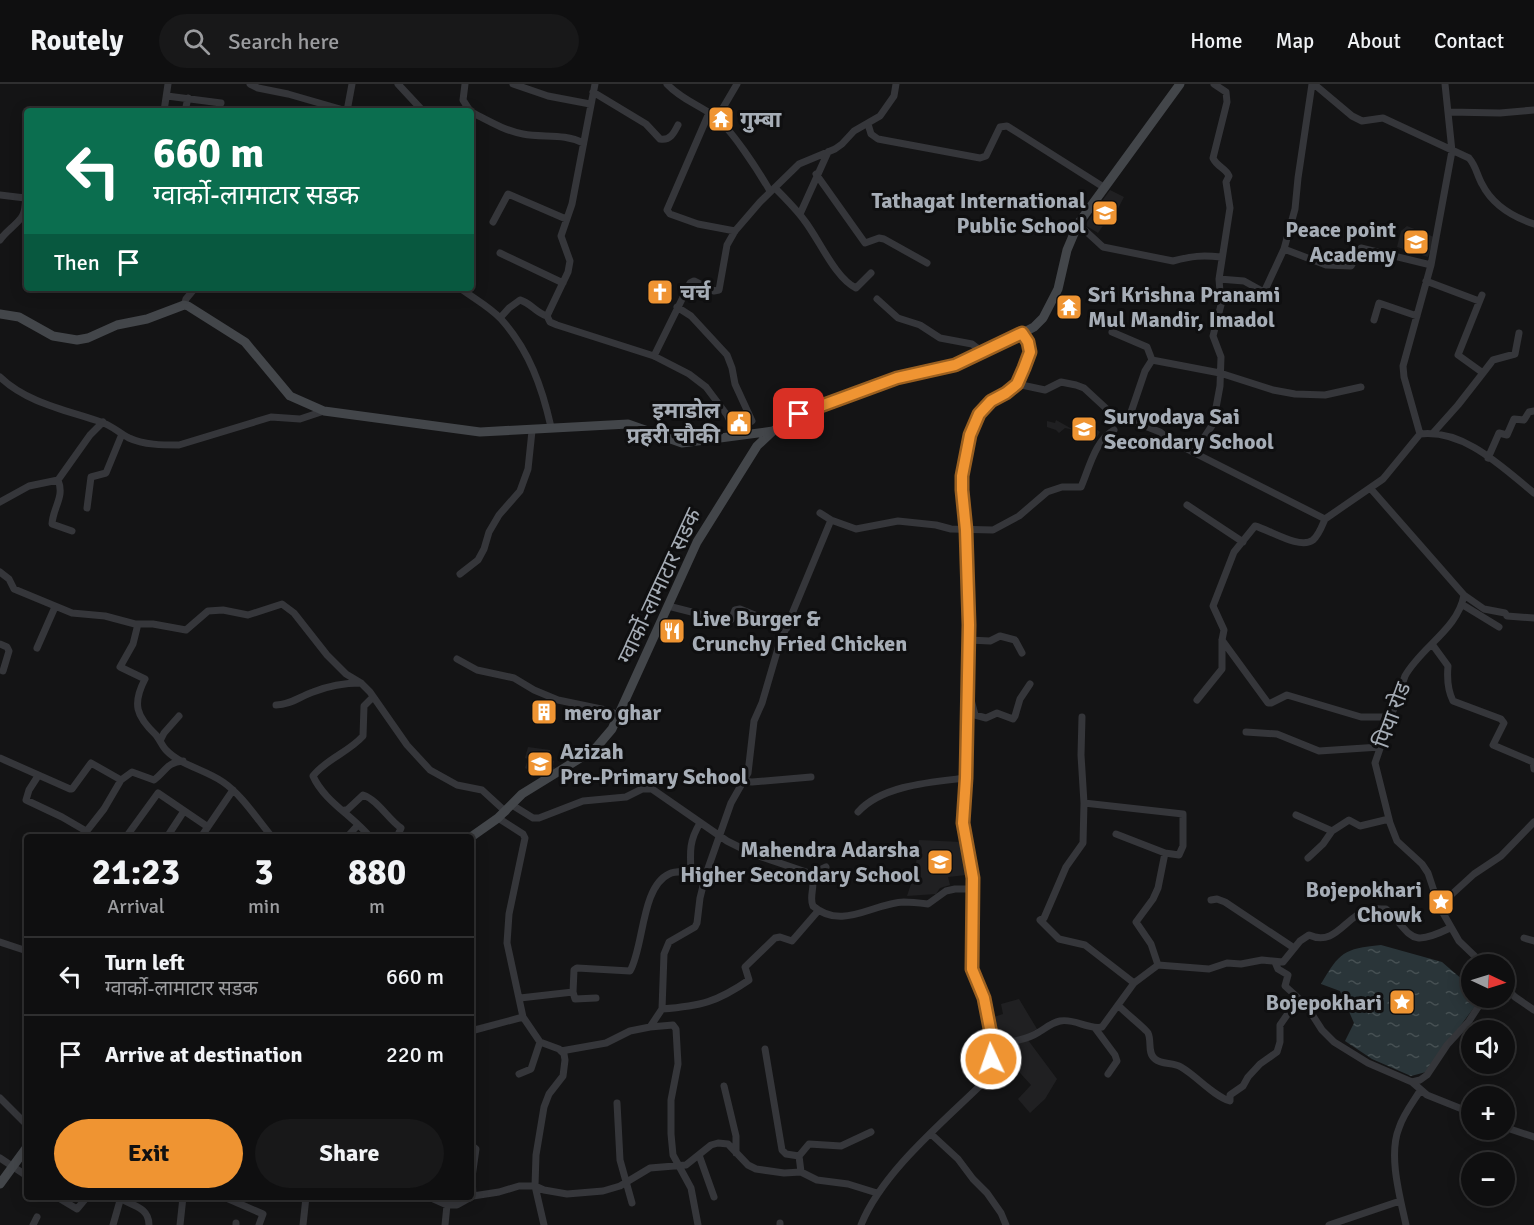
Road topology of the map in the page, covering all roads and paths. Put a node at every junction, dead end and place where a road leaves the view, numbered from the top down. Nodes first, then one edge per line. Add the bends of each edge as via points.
1 (168, 84) edge
2 (250, 84) edge
3 (352, 84) edge
4 (398, 84) edge
5 (465, 84) edge
6 (513, 84) edge
7 (667, 84) edge
8 (738, 84) edge
9 (896, 84) edge
10 (1180, 84) edge
11 (1214, 84) edge
12 (1313, 84) edge
13 (1445, 84) edge
14 (594, 88) edge
15 (167, 96) junction
16 (188, 98) junction
17 (221, 103) dead end
18 (590, 104) junction
19 (165, 108) edge
20 (186, 108) edge
21 (337, 108) edge
22 (348, 108) edge
23 (419, 108) edge
24 (468, 108) edge
25 (1534, 110) edge
26 (1449, 112) junction
27 (474, 113) edge
28 (709, 113) junction
29 (717, 118) junction
30 (868, 124) junction
31 (678, 125) dead end
32 (583, 143) junction
33 (1452, 151) junction
34 (828, 152) junction
35 (816, 174) junction
36 (1105, 188) junction
37 (773, 190) junction
38 (0, 195) edge
39 (24, 196) edge
40 (24, 214) edge
41 (800, 214) junction
42 (566, 219) junction
43 (493, 222) dead end
44 (1078, 224) junction
45 (1534, 224) edge
46 (735, 231) junction
47 (0, 240) edge
48 (1284, 249) junction
49 (500, 253) dead end
50 (1221, 257) junction
51 (927, 263) dead end
52 (1431, 265) junction
53 (871, 273) dead end
54 (1220, 279) junction
55 (1426, 281) junction
56 (562, 283) junction
57 (193, 291) edge
58 (464, 291) edge
59 (878, 299) dead end
60 (184, 305) junction
61 (677, 307) junction
62 (0, 314) edge
63 (1417, 315) junction
64 (547, 316) junction
65 (500, 318) junction
66 (1374, 320) dead end
67 (1112, 332) dead end
68 (1022, 333) junction
69 (1519, 333) dead end
70 (984, 352) junction
71 (654, 356) junction
72 (1152, 360) junction
73 (1220, 373) junction
74 (1483, 373) junction
75 (0, 377) edge
76 (1017, 384) junction
77 (1361, 387) dead end
78 (324, 411) junction
79 (1534, 411) edge
80 (1128, 421) junction
81 (104, 422) junction
82 (551, 427) junction
83 (532, 430) junction
84 (1114, 430) dead end
85 (773, 431) junction
86 (736, 432) junction
87 (1433, 433) junction
88 (122, 434) junction
89 (1420, 434) junction
90 (1194, 453) junction
91 (1488, 458) junction
92 (58, 480) junction
93 (1371, 489) junction
94 (1534, 493) edge
95 (0, 502) edge
96 (1187, 505) dead end
97 (87, 508) dead end
98 (820, 513) dead end
99 (1325, 519) junction
100 (831, 520) junction
101 (966, 530) junction
102 (72, 531) dead end
103 (1244, 542) junction
104 (0, 572) edge
105 (459, 574) dead end
106 (1464, 595) junction
107 (1463, 605) junction
108 (668, 606) junction
109 (55, 607) junction
110 (1534, 618) edge
111 (138, 624) junction
112 (1499, 627) dead end
113 (787, 628) junction
114 (969, 640) junction
115 (1221, 640) junction
116 (0, 644) edge
117 (1432, 644) junction
118 (37, 648) dead end
119 (1022, 653) dead end
120 (457, 659) dead end
121 (3, 670) dead end
122 (361, 683) junction
123 (1030, 684) dead end
124 (967, 686) junction
125 (374, 697) junction
126 (1197, 700) dead end
127 (276, 705) dead end
128 (619, 715) junction
129 (179, 716) dead end
130 (1082, 717) dead end
131 (1391, 717) junction
132 (1246, 732) dead end
133 (160, 741) junction
134 (1380, 747) junction
135 (0, 758) edge
136 (183, 761) junction
137 (1534, 769) edge
138 (38, 776) junction
139 (812, 777) dead end
140 (966, 778) junction
141 (121, 780) junction
142 (742, 781) junction
143 (233, 790) junction
144 (1084, 803) junction
145 (345, 810) junction
146 (184, 811) junction
147 (505, 812) junction
148 (858, 812) dead end
149 (1296, 815) dead end
150 (1389, 819) junction
151 (1534, 822) edge
152 (700, 823) junction
153 (357, 826) junction
154 (208, 827) junction
155 (1332, 831) junction
156 (84, 834) edge
157 (128, 834) edge
158 (169, 834) edge
159 (203, 834) edge
160 (270, 834) edge
161 (350, 834) edge
162 (366, 834) edge
163 (398, 834) edge
164 (1116, 834) dead end
165 (474, 835) edge
166 (719, 835) junction
167 (1165, 853) junction
168 (1308, 858) dead end
169 (826, 867) dead end
170 (691, 872) junction
171 (706, 874) junction
172 (812, 876) junction
173 (973, 889) junction
174 (1211, 900) dead end
175 (1439, 906) junction
176 (818, 911) junction
177 (1450, 928) junction
178 (1524, 938) dead end
179 (1534, 940) edge
180 (0, 942) edge
181 (1294, 948) junction
182 (24, 950) edge
183 (1473, 954) edge
184 (1275, 962) junction
185 (1158, 965) junction
186 (1134, 983) junction
187 (573, 992) junction
188 (1515, 997) edge
189 (520, 998) junction
190 (596, 998) dead end
191 (1298, 999) junction
192 (1118, 1005) junction
193 (1477, 1008) edge
194 (662, 1009) junction
195 (1534, 1010) edge
196 (524, 1017) junction
197 (650, 1027) junction
198 (1095, 1028) junction
199 (474, 1030) edge
200 (540, 1042) junction
201 (993, 1044) junction
202 (765, 1049) dead end
203 (561, 1051) junction
204 (519, 1074) dead end
205 (1108, 1074) dead end
206 (1412, 1083) junction
207 (724, 1086) dead end
208 (1420, 1091) junction
209 (0, 1098) edge
210 (617, 1103) dead end
211 (1461, 1109) edge
212 (24, 1122) edge
213 (1515, 1131) edge
214 (871, 1132) dead end
215 (931, 1134) junction
216 (1534, 1137) edge
217 (474, 1148) edge
218 (24, 1151) edge
219 (736, 1153) junction
220 (699, 1155) junction
221 (799, 1156) junction
222 (0, 1158) edge
223 (474, 1163) edge
224 (12, 1165) junction
225 (679, 1167) junction
226 (801, 1172) junction
227 (24, 1174) edge
228 (627, 1182) junction
229 (0, 1184) edge
230 (535, 1186) junction
231 (877, 1193) junction
232 (474, 1196) edge
233 (714, 1197) dead end
234 (62, 1200) edge
235 (84, 1200) edge
236 (120, 1200) edge
237 (125, 1200) edge
238 (183, 1200) edge
239 (231, 1200) edge
240 (306, 1200) edge
241 (436, 1200) edge
242 (466, 1200) edge
243 (1400, 1201) junction
244 (632, 1203) dead end
245 (447, 1205) junction
246 (113, 1225) edge
247 (149, 1225) edge
248 (180, 1225) edge
249 (259, 1225) edge
250 (303, 1225) edge
251 (445, 1225) edge
252 (544, 1225) edge
253 (698, 1225) edge
254 (861, 1225) edge
255 (1006, 1225) edge
256 (1329, 1225) edge
257 (1406, 1225) edge

1 - 15 street
2 - 21 street
3 - 22 street
4 - 23 street
5 - 24 street via 464,100
6 - 18 street
7 - 28 street
8 - 29 street
9 - 30 street via 894,96 880,116
10 - 36 main road, ग्वार्को-लामाटार सडक
11 - 50 street via 1226,92 1227,102 1214,158 1229,176 1226,182 1230,208
12 - 33 street via 1352,117 1367,121 1383,118
12 - 48 street via 1295,209
13 - 26 street
14 - 18 street
14 - 31 street via 646,124 660,139 673,135
15 - 16 street
15 - 19 street
16 - 17 street
16 - 20 street
18 - 32 street
25 - 26 street
26 - 33 street
27 - 32 street via 523,134
28 - 29 street
28 - 46 street via 667,210 698,224
29 - 37 street
30 - 34 street
30 - 36 street via 878,139 980,158 986,156 1000,127 1007,126
32 - 42 street
33 - 45 street via 1471,159 1488,195 1496,203
33 - 52 street
34 - 35 street
34 - 37 street via 799,164
35 - 41 street
35 - 51 street via 865,243 884,239
36 - 44 main road, ग्वार्को-लामाटार सडक
37 - 41 street
37 - 46 street
38 - 39 street
40 - 47 street
41 - 53 street via 849,284 858,287
42 - 43 street via 508,194
42 - 56 street via 561,236 570,261
44 - 50 street via 1103,247 1173,261 1199,255
44 - 68 main road, ग्वार्को-लामाटार सडक via 1058,289 1043,318
46 - 61 street via 723,258 719,290 692,281
48 - 52 street via 1326,265 1351,266 1361,248
48 - 54 street via 1263,291 1244,281
49 - 56 street
50 - 54 street
52 - 55 street
54 - 73 street via 1221,305 1213,336 1221,357
55 - 63 street
55 - 74 street via 1481,298 1458,355
56 - 64 street
57 - 60 street
58 - 65 street
59 - 70 street via 898,318 920,325 940,338 972,344
60 - 62 main road via 77,340 53,336 19,317
60 - 78 main road via 245,342 290,396
61 - 71 street
61 - 86 street via 692,316 727,355 752,421
63 - 66 street via 1378,303
63 - 89 street via 1403,366
64 - 65 street via 520,300
64 - 71 street via 557,325
65 - 82 street via 540,383
67 - 72 street via 1147,347
68 - 70 main road, ग्वार्को-लामाटार सडक
68 - 76 street via 1030,352
69 - 74 street via 1515,354 1494,360
70 - 85 main road, ग्वार्को-लामाटार सडक via 955,365 864,389 799,414
71 - 86 street via 706,387
72 - 73 street
72 - 80 street
73 - 77 street via 1308,396
73 - 90 street via 1213,424
74 - 87 street
75 - 81 street via 47,405
76 - 80 street via 1045,390 1061,382 1076,385
76 - 101 street via 991,401 973,424 962,476
78 - 83 main road via 480,432
78 - 88 street via 300,419 271,417 179,445 140,442
79 - 91 street via 1524,420 1514,419 1507,435 1499,433
80 - 90 street via 1161,432
81 - 88 street
81 - 92 street
82 - 83 main road
82 - 86 main road via 628,424 682,443
83 - 105 street via 528,469 520,491 499,515 478,560
84 - 101 street via 1101,442 1081,488 1062,487 1045,493 996,530
85 - 86 main road
85 - 108 main road, ग्वार्को-लामाटार सडक via 757,446 709,521
87 - 89 street
87 - 91 street via 1462,441
88 - 97 street via 106,473 91,477
89 - 93 street
90 - 99 street
91 - 94 street
92 - 95 street via 29,486
92 - 102 street via 61,494 52,524
93 - 99 street
93 - 106 street
96 - 103 street
98 - 100 street
99 - 103 street via 1315,539 1309,542 1299,543 1255,526
100 - 101 street via 856,530 898,521
100 - 113 street
101 - 114 street
103 - 115 street via 1232,556 1213,606 1224,630
104 - 109 street via 14,589
106 - 107 street
106 - 110 street via 1484,609
107 - 112 street
107 - 117 street, पिया रोड
108 - 113 street via 727,621 740,609
108 - 128 main road, ग्वार्को-लामाटार सडक
109 - 111 street via 72,614
109 - 118 street
111 - 122 street via 186,630 208,611 248,615 282,604 346,674
111 - 133 street via 120,667 145,679 136,704 141,719
113 - 142 street via 754,721 748,773
114 - 119 street via 990,641 1000,636 1015,640
114 - 124 street
115 - 126 street via 1222,669
115 - 131 street via 1268,703 1287,695 1361,717
116 - 121 street via 9,651
117 - 131 street, पिया रोड via 1405,676
117 - 137 street via 1448,666 1453,701 1501,720 1504,723 1493,745 1533,762
120 - 128 street via 477,670 514,678 558,700
122 - 125 street
122 - 127 street via 337,684 287,705
123 - 124 street via 1013,719 994,713 986,718 975,715
124 - 140 street
125 - 145 street via 364,706 363,736 313,776 323,792
125 - 147 street via 407,745 430,770 457,785 482,790
128 - 147 main road, ग्वार्को-लामाटार सडक via 595,749 522,794
129 - 133 street
130 - 144 street
131 - 134 street, पिया रोड
132 - 134 street via 1277,734 1319,751
133 - 136 street
134 - 150 street, पिया रोड via 1375,763
135 - 138 street
136 - 141 street via 172,762 154,780 135,772
136 - 143 street
138 - 141 street via 71,789 91,763
138 - 156 street via 26,800 62,817
139 - 142 street
140 - 148 street via 931,782 883,795
140 - 173 street via 963,823
141 - 156 street
142 - 166 street
143 - 154 street
143 - 160 street
144 - 167 street via 1183,814 1183,846 1179,855
144 - 186 street via 1083,843 1066,867 1040,920 1059,939 1092,949
145 - 153 street
145 - 163 street via 363,795 370,797 401,828
146 - 154 street
146 - 157 street via 158,793
146 - 158 street
147 - 152 street via 539,818 583,801 626,797 652,789
147 - 165 main road, ग्वार्को-लामाटार सडक
147 - 189 street via 525,838 506,931
149 - 155 street
150 - 155 street via 1360,826 1349,820
150 - 175 street, पिया रोड via 1397,841 1428,873
151 - 175 street via 1501,856
152 - 166 street
152 - 170 street via 692,836
153 - 161 street
153 - 162 street
154 - 159 street
155 - 168 street
164 - 167 street
166 - 171 street
166 - 172 street via 753,854
167 - 185 street via 1158,888 1136,922 1151,944
169 - 172 street
170 - 171 street
170 - 187 street via 668,874 660,880 632,969 575,969
171 - 194 street via 695,927 666,946
172 - 176 street via 811,902
173 - 176 street via 946,891 928,904 903,902 849,917
173 - 201 street via 972,969 984,998
174 - 181 street via 1225,902
175 - 177 street, पिया रोड
176 - 194 street via 792,941 775,938 745,968 749,980 732,992 708,1003
177 - 181 street via 1426,938 1413,937 1386,909 1368,909 1338,933 1324,938 1309,935
177 - 183 street, पिया रोड
178 - 179 street
180 - 182 street
181 - 184 street via 1283,962
184 - 185 street via 1227,963 1209,969
184 - 191 street via 1288,975 1285,986
185 - 186 street
186 - 192 street
187 - 189 street
187 - 190 street via 575,999
188 - 195 street
189 - 196 street
191 - 192 street via 1280,1025 1277,1052 1234,1090 1230,1101 1181,1067 1155,1059 1147,1030
191 - 206 street via 1334,1042
192 - 198 street via 1102,1027
193 - 206 street via 1427,1075
194 - 197 street
196 - 199 street
196 - 200 street
197 - 203 street via 630,1031 606,1043
197 - 225 street via 676,1029 678,1064 671,1126 673,1155
198 - 201 street via 1064,1020 1014,1042
198 - 205 street via 1117,1061
200 - 203 street
200 - 204 street via 531,1069
201 - 215 street via 990,1077
202 - 221 street via 782,1150
203 - 230 street via 565,1060 563,1076 544,1107
206 - 208 street
207 - 219 street
208 - 211 street
208 - 243 street via 1399,1127 1396,1140
209 - 212 street
210 - 228 street via 618,1143
213 - 216 street
214 - 221 street via 841,1146 809,1144
215 - 231 street
215 - 255 street via 987,1193
217 - 223 street
218 - 224 main road
219 - 220 street via 728,1144 718,1143
219 - 226 street via 756,1169
220 - 225 street
220 - 233 street
221 - 226 street
222 - 224 street
224 - 227 street
224 - 229 main road
225 - 228 street via 650,1168
225 - 253 street via 691,1188
226 - 231 street via 817,1180
228 - 230 street via 589,1193 556,1193
228 - 244 street
230 - 232 street
230 - 252 street
231 - 254 street
234 - 235 street via 77,1209
236 - 246 street
237 - 247 street via 147,1213
238 - 248 street
239 - 249 street via 262,1214
240 - 250 street
241 - 245 street
242 - 245 street
243 - 256 street
243 - 257 street
245 - 251 street

